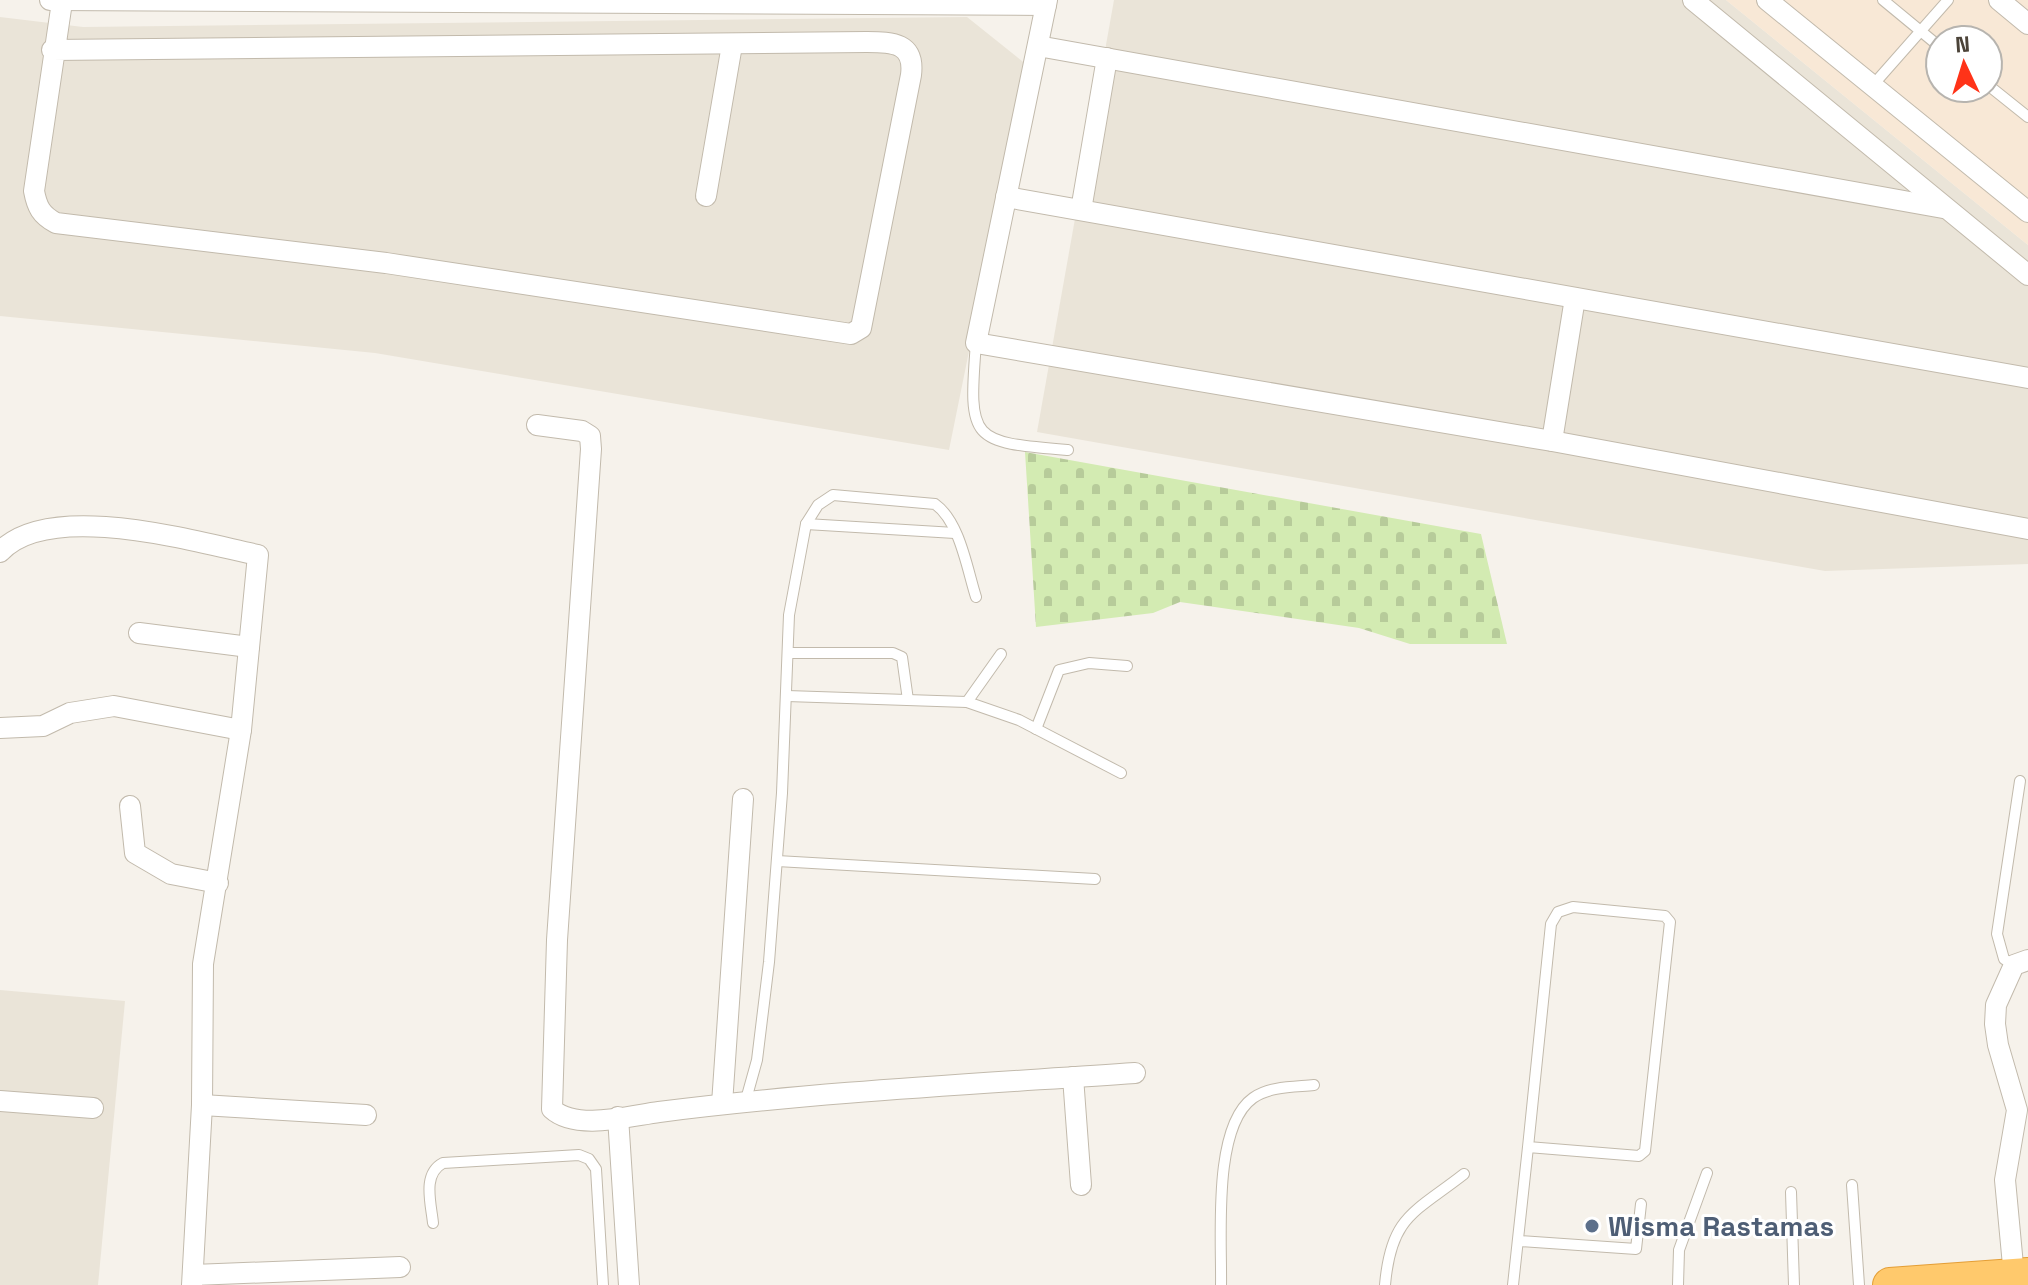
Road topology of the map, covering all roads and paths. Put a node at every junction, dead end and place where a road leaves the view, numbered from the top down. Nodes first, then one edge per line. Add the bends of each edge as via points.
1 (1693, 0) edge
2 (1767, 0) edge
3 (1883, 0) edge
4 (1948, 0) edge
5 (1999, 0) edge
6 (55, 1) edge
7 (470, 2) edge
8 (1046, 2) edge
9 (2028, 24) edge
10 (1921, 31) junction
11 (1924, 34) edge
12 (732, 45) junction
13 (1038, 46) junction
14 (52, 50) junction
15 (1107, 58) junction
16 (1873, 85) junction
17 (2004, 98) edge
18 (2028, 117) edge
19 (706, 196) dead end
20 (1006, 197) junction
21 (1943, 208) junction
22 (1081, 210) junction
23 (2028, 212) edge
24 (2028, 275) edge
25 (1575, 298) junction
26 (976, 343) junction
27 (2028, 378) edge
28 (537, 425) dead end
29 (1552, 441) junction
30 (1068, 450) dead end
31 (806, 524) junction
32 (2028, 529) edge
33 (955, 533) junction
34 (0, 552) edge
35 (976, 597) dead end
36 (139, 633) dead end
37 (249, 647) junction
38 (788, 653) junction
39 (1001, 654) dead end
40 (1127, 666) dead end
41 (787, 696) junction
42 (908, 700) junction
43 (967, 702) junction
44 (0, 728) edge
45 (1036, 729) junction
46 (241, 730) junction
47 (1121, 773) dead end
48 (2020, 781) dead end
49 (743, 799) dead end
50 (130, 806) dead end
51 (777, 861) junction
52 (1095, 879) dead end
53 (218, 883) junction
54 (2021, 963) edge
55 (1135, 1073) dead end
56 (1073, 1077) junction
57 (1314, 1085) dead end
58 (0, 1101) edge
59 (745, 1103) junction
60 (722, 1104) junction
61 (202, 1105) junction
62 (93, 1108) dead end
63 (366, 1115) dead end
64 (618, 1117) junction
65 (1528, 1147) junction
66 (1707, 1173) dead end
67 (1464, 1174) dead end
68 (1081, 1185) dead end
69 (1852, 1185) dead end
70 (1791, 1192) dead end
71 (1641, 1204) dead end
72 (433, 1223) dead end
73 (1519, 1241) junction
74 (400, 1267) dead end
75 (2021, 1275) edge
76 (192, 1280) edge
77 (603, 1285) edge
78 (629, 1285) edge
79 (1221, 1285) edge
80 (1385, 1285) edge
81 (1513, 1285) edge
82 (1678, 1285) edge
83 (1794, 1285) edge
84 (1859, 1285) edge
85 (1890, 1285) edge

1 - 21 street
2 - 16 street
3 - 10 lane
4 - 10 lane
5 - 9 street
6 - 7 street
6 - 14 street
7 - 8 street
8 - 13 street
10 - 11 lane
10 - 16 lane
12 - 14 street
12 - 14 street via 885,42 908,51 913,61 864,318 851,334 386,263 56,223 43,216 34,191
12 - 19 street
13 - 15 street
13 - 20 street
15 - 21 street
15 - 22 street
16 - 23 street
17 - 18 lane
20 - 22 street
20 - 26 street
21 - 24 street
22 - 25 street
25 - 27 street
25 - 29 street
26 - 29 street
26 - 30 lane via 971,401 991,440
28 - 64 street via 582,431 590,436 591,449 550,1094 552,1109 572,1120
29 - 32 street
31 - 33 lane
31 - 33 lane via 818,505 833,495 925,501 944,510
31 - 38 lane via 789,615
33 - 35 lane
34 - 37 street via 46,529 70,528 152,533 258,555
36 - 37 street
37 - 46 street
38 - 41 lane
38 - 42 lane via 893,653 902,657
39 - 43 lane
40 - 45 lane via 1089,663 1059,670
41 - 42 lane
41 - 51 lane
42 - 43 lane
43 - 45 lane
44 - 46 street via 43,726 70,713 114,706
45 - 47 lane
46 - 53 street
48 - 54 lane via 1997,934 2004,959
49 - 60 street
50 - 53 street via 135,853 171,874
51 - 52 lane
51 - 59 lane via 759,1043
53 - 61 street via 201,988
54 - 75 street via 1996,1005 1995,1024 2017,1110 2005,1180
55 - 56 street
56 - 59 street
56 - 68 street
57 - 79 lane via 1262,1093 1249,1100 1238,1119 1222,1190
58 - 62 street
59 - 60 street
60 - 64 street
61 - 63 street
61 - 76 street
64 - 78 street
65 - 65 lane via 1639,1156 1645,1151 1670,922 1665,916 1573,907 1558,912 1551,924
65 - 73 lane
66 - 82 lane via 1679,1250
67 - 80 lane via 1402,1222 1391,1240
69 - 84 lane
70 - 83 lane
71 - 73 lane via 1636,1249
72 - 77 lane via 429,1178 443,1163 579,1155 596,1169
73 - 81 lane
74 - 76 street
75 - 85 highway

